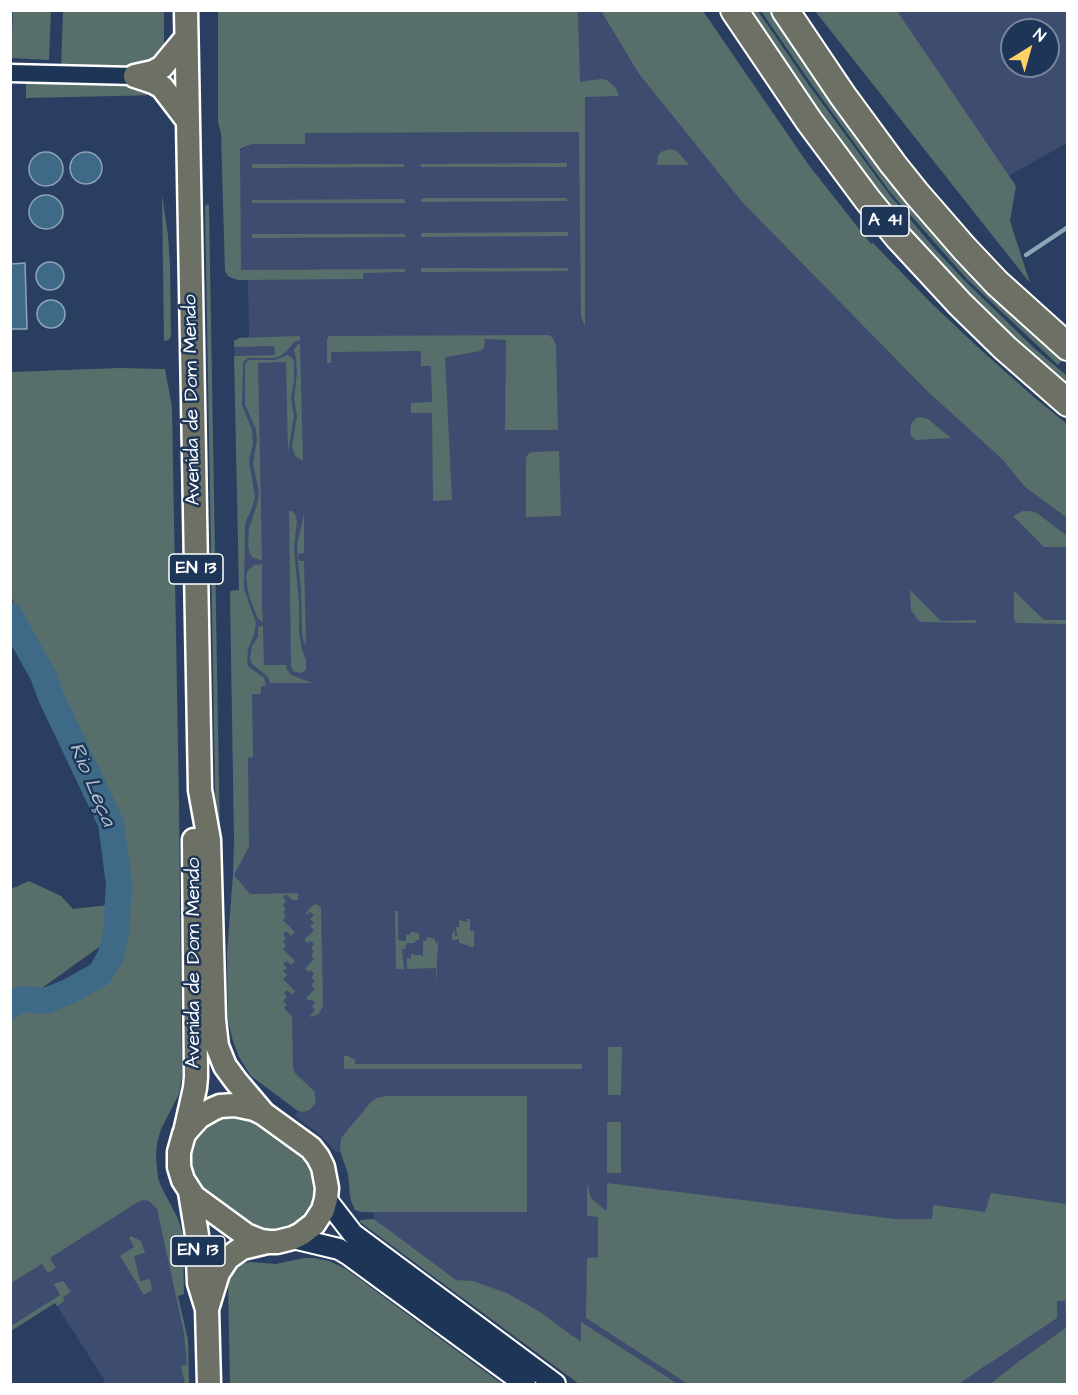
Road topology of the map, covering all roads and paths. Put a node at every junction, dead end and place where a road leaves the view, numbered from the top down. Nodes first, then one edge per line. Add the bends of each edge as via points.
1 (186, 10) edge
2 (721, 10) edge
3 (785, 10) edge
4 (741, 20) edge
5 (186, 38) junction
6 (10, 73) edge
7 (135, 76) junction
8 (188, 121) junction
9 (1068, 348) edge
10 (1068, 403) edge
11 (200, 790) junction
12 (264, 1114) junction
13 (184, 1134) junction
14 (190, 1192) junction
15 (326, 1199) junction
16 (293, 1238) junction
17 (269, 1242) junction
18 (207, 1309) junction
19 (209, 1384) edge
20 (525, 1384) edge
21 (555, 1384) edge

1 - 5 main road, Avenida de Dom Mendo / EN 13
2 - 4 highway
3 - 9 highway, A 41 via 843,96 917,194 997,283
4 - 10 highway, A 41 via 832,153 898,237 997,341
5 - 7 main road via 162,67
5 - 8 main road, Avenida de Dom Mendo / EN 13
6 - 7 street
7 - 8 main road via 162,87
8 - 11 main road, Avenida de Dom Mendo / EN 13
11 - 12 main road, Avenida de Dom Mendo / EN 13 via 209,840 217,1046 225,1066
11 - 13 main road, Avenida de Dom Mendo / EN 13 via 194,843 196,1077
12 - 13 main road, EN 13 via 240,1105 220,1106 199,1117
12 - 15 main road, EN 13 via 318,1157 326,1177
13 - 14 main road, EN 13 via 178,1167
14 - 17 main road, EN 13 via 240,1231
14 - 18 main road, EN 13 via 199,1282
15 - 16 main road, EN 13 via 314,1224
15 - 21 main road via 353,1234
16 - 17 main road, EN 13
16 - 20 main road via 349,1255
17 - 18 main road, EN 13 via 242,1248 228,1258 218,1273
18 - 19 main road, EN 13

